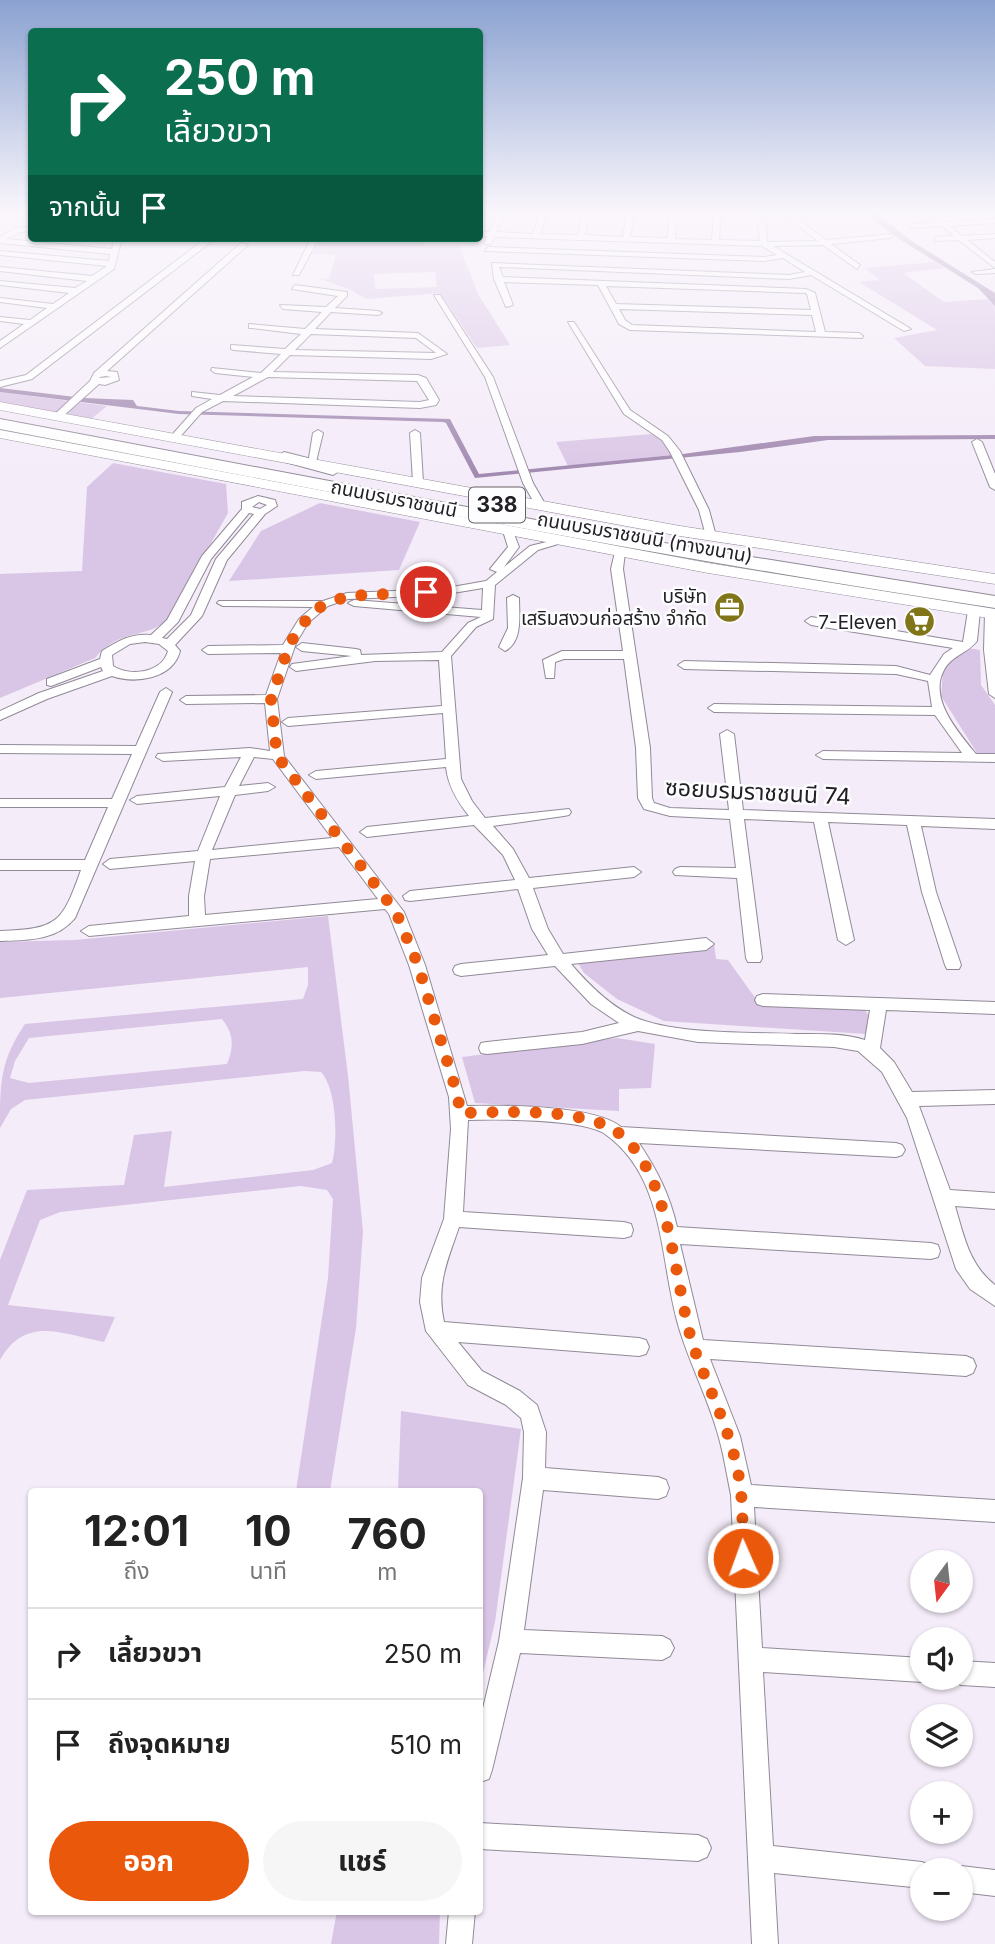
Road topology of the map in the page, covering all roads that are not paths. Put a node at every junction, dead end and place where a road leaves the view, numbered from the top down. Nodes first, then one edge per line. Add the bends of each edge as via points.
1 (21, 303) edge
2 (61, 303) edge
3 (127, 303) edge
4 (180, 303) edge
5 (335, 303) edge
6 (441, 303) edge
7 (611, 303) edge
8 (813, 303) edge
9 (862, 303) edge
10 (613, 306) junction
11 (55, 307) junction
12 (283, 307) dead end
13 (328, 311) junction
14 (378, 313) dead end
15 (816, 313) junction
16 (0, 319) edge
17 (33, 323) junction
18 (571, 324) dead end
19 (253, 326) dead end
20 (310, 330) junction
21 (907, 330) dead end
22 (821, 335) junction
23 (859, 336) dead end
24 (4, 339) edge
25 (0, 345) edge
26 (234, 347) dead end
27 (289, 352) junction
28 (215, 370) dead end
29 (265, 375) junction
30 (0, 384) edge
31 (195, 394) dead end
32 (222, 398) junction
33 (0, 406) edge
34 (0, 414) edge
35 (58, 416) junction
36 (0, 424) edge
37 (318, 433) dead end
38 (415, 433) dead end
39 (0, 434) edge
40 (174, 438) junction
41 (977, 442) dead end
42 (284, 457) junction
43 (312, 462) junction
44 (422, 487) junction
45 (995, 487) edge
46 (264, 496) junction
47 (540, 505) junction
48 (446, 508) junction
49 (508, 531) junction
50 (711, 536) junction
51 (563, 541) junction
52 (620, 552) junction
53 (508, 558) junction
54 (521, 561) junction
55 (995, 579) edge
56 (489, 584) junction
57 (471, 588) junction
58 (995, 590) edge
59 (513, 598) dead end
60 (349, 602) dead end
61 (223, 603) dead end
62 (324, 604) junction
63 (994, 610) edge
64 (975, 611) junction
65 (487, 617) junction
66 (471, 619) junction
67 (513, 621) junction
68 (811, 621) dead end
69 (154, 639) junction
70 (968, 643) junction
71 (169, 644) junction
72 (990, 644) junction
73 (302, 647) dead end
74 (505, 647) dead end
75 (287, 649) junction
76 (208, 650) dead end
77 (629, 654) junction
78 (445, 656) junction
79 (375, 657) junction
80 (684, 665) dead end
81 (108, 667) junction
82 (296, 667) dead end
83 (993, 672) edge
84 (550, 675) dead end
85 (933, 680) junction
86 (166, 692) dead end
87 (995, 694) edge
88 (271, 699) junction
89 (186, 700) dead end
90 (0, 703) edge
91 (715, 708) dead end
92 (448, 709) junction
93 (939, 711) junction
94 (0, 716) edge
95 (288, 722) dead end
96 (727, 734) dead end
97 (0, 749) edge
98 (141, 750) junction
99 (250, 752) junction
100 (823, 755) dead end
101 (277, 756) junction
102 (163, 757) dead end
103 (973, 758) junction
104 (995, 758) edge
105 (453, 762) junction
106 (316, 775) dead end
107 (268, 787) dead end
108 (229, 791) junction
109 (136, 800) dead end
110 (0, 803) edge
111 (117, 803) junction
112 (564, 812) dead end
113 (735, 813) junction
114 (820, 818) junction
115 (913, 820) junction
116 (479, 821) junction
117 (995, 824) edge
118 (367, 832) dead end
119 (344, 842) junction
120 (201, 855) junction
121 (110, 864) dead end
122 (0, 865) edge
123 (90, 865) junction
124 (634, 872) dead end
125 (680, 872) dead end
126 (744, 873) junction
127 (522, 882) junction
128 (410, 895) dead end
129 (391, 903) junction
130 (197, 920) junction
131 (89, 931) dead end
132 (0, 936) edge
133 (846, 940) dead end
134 (706, 944) dead end
135 (754, 958) dead end
136 (558, 961) junction
137 (953, 965) dead end
138 (461, 970) dead end
139 (763, 1000) dead end
140 (879, 1006) junction
141 (995, 1008) edge
142 (639, 1026) junction
143 (487, 1048) dead end
144 (871, 1050) junction
145 (995, 1097) edge
146 (910, 1099) junction
147 (460, 1113) junction
148 (617, 1134) junction
149 (896, 1150) dead end
150 (941, 1197) junction
151 (995, 1201) edge
152 (453, 1219) junction
153 (624, 1230) dead end
154 (669, 1235) junction
155 (931, 1251) dead end
156 (995, 1297) edge
157 (436, 1331) junction
158 (639, 1347) dead end
159 (695, 1349) junction
160 (966, 1366) dead end
161 (534, 1478) junction
162 (658, 1488) dead end
163 (741, 1495) junction
164 (995, 1511) edge
165 (511, 1640) junction
166 (662, 1648) dead end
167 (750, 1659) junction
168 (910, 1670) edge
169 (973, 1674) edge
170 (995, 1675) edge
171 (483, 1757) edge
172 (483, 1836) edge
173 (698, 1848) dead end
174 (759, 1858) junction
175 (910, 1874) edge
176 (973, 1880) edge
177 (995, 1883) edge
178 (462, 1915) edge
179 (459, 1944) edge
180 (765, 1944) edge

1 - 11 street
2 - 11 street
3 - 30 street via 29,377
4 - 35 street
5 - 13 street
6 - 47 street via 489,377
7 - 10 street
8 - 15 street
9 - 21 street
10 - 15 street
10 - 22 street via 630,327
11 - 17 street
12 - 13 street
13 - 14 street
13 - 20 street
15 - 22 street
16 - 17 street
17 - 24 street
18 - 50 street via 627,412 665,438 675,451 704,510
19 - 20 street
20 - 27 street
20 - 27 street via 418,336 443,354
22 - 23 street
24 - 25 street
26 - 27 street
27 - 29 street
28 - 29 street
29 - 32 street
29 - 32 street via 418,378 427,384 434,400 420,405
31 - 32 street
32 - 40 street via 195,413
33 - 35 main road, ถนนบรมราชชนนี (ทางขนาน) / 338
34 - 44 highway, ถนนบรมราชชนนี / 338
35 - 40 main road, ถนนบรมราชชนนี (ทางขนาน) / 338
36 - 48 highway, ถนนบรมราชชนนี / 338
37 - 43 street
38 - 44 street
39 - 46 main road, ถนนบรมราชชนนี (ทางขนาน) / 338
40 - 42 main road, ถนนบรมราชชนนี (ทางขนาน) / 338
41 - 45 street
42 - 43 main road, ถนนบรมราชชนนี (ทางขนาน) / 338
42 - 44 highway
43 - 44 main road, ถนนบรมราชชนนี (ทางขนาน) / 338
44 - 47 main road, ถนนบรมราชชนนี (ทางขนาน) / 338
44 - 58 highway, ถนนบรมราชชนนี / 338 via 756,554
46 - 48 highway
46 - 49 main road, ถนนบรมราชชนนี (ทางขนาน) / 338 via 293,490
46 - 69 street via 247,509 206,558 172,622
46 - 71 street via 222,559 196,616
47 - 50 main road, ถนนบรมราชชนนี (ทางขนาน) / 338
48 - 63 highway, ถนนบรมราชชนนี / 338
49 - 51 main road, ถนนบรมราชชนนี (ทางขนาน) / 338
49 - 53 street via 514,547
50 - 55 main road, ถนนบรมราชชนนี (ทางขนาน) / 338
51 - 52 main road, ถนนบรมราชชนนี (ทางขนาน) / 338
51 - 54 street via 534,548
52 - 64 main road, ถนนบรมราชชนนี (ทางขนาน) / 338
52 - 77 street, ซอยบรมราชชนนี 74 via 617,569
53 - 54 street
53 - 57 street
54 - 56 street
56 - 57 street
56 - 65 street
57 - 62 street via 347,596
57 - 66 street
59 - 67 street
60 - 66 street
61 - 62 street
62 - 75 street via 303,621
63 - 64 main road, ถนนบรมราชชนนี (ทางขนาน) / 338
63 - 72 street
64 - 70 street
65 - 66 street
65 - 67 street
66 - 78 street
67 - 74 street via 513,635
68 - 70 street
69 - 71 street
69 - 81 street via 126,641 106,654
70 - 72 street
70 - 85 street via 948,657
71 - 81 street via 173,659 153,673 124,676
72 - 83 street
73 - 79 street
75 - 76 street
75 - 88 street
77 - 84 street via 562,655 549,660
77 - 113 street, ซอยบรมราชชนนี 74 via 649,806 670,812
78 - 79 street
78 - 92 street
79 - 82 street
80 - 85 street via 896,670
81 - 90 street
81 - 94 street
83 - 87 street
85 - 93 street
86 - 98 street
88 - 89 street
88 - 101 street
91 - 93 street
92 - 95 street
92 - 105 street
93 - 103 street
96 - 113 street
97 - 98 street
98 - 111 street
99 - 101 street
99 - 102 street
99 - 108 street
100 - 103 street
101 - 119 street
103 - 104 street
105 - 106 street
105 - 116 street via 461,799
107 - 108 street
108 - 109 street
108 - 120 street
110 - 111 street
111 - 123 street
112 - 116 street
113 - 114 street, ซอยบรมราชชนนี 74
113 - 126 street
114 - 115 street, ซอยบรมราชชนนี 74
114 - 133 street
115 - 117 street, ซอยบรมราชชนนี 74
115 - 137 street via 929,892
116 - 118 street
116 - 127 street via 511,858
119 - 120 street
119 - 129 street
120 - 121 street
120 - 130 street
122 - 123 street
123 - 132 street via 68,920 57,930
124 - 127 street
125 - 126 street
126 - 135 street
127 - 128 street
127 - 136 street
129 - 130 street
129 - 147 street via 418,965
130 - 131 street
134 - 136 street
136 - 138 street
136 - 142 street via 583,988
139 - 140 street
140 - 141 street
140 - 144 street
142 - 143 street via 582,1038
142 - 144 street via 834,1042
144 - 146 street
145 - 146 street
146 - 150 street
147 - 148 street via 553,1115 596,1123
147 - 152 street
148 - 149 street
148 - 154 street via 651,1175
150 - 151 street
150 - 156 street via 962,1263
152 - 153 street
152 - 157 street via 432,1278 430,1302
154 - 155 street
154 - 159 street
157 - 158 street
157 - 161 street via 475,1378 530,1412 535,1432
159 - 160 street
159 - 163 street via 729,1436
161 - 162 street
161 - 165 street
163 - 164 street
163 - 167 street
165 - 166 street
165 - 171 street
167 - 168 street
167 - 174 street
169 - 170 street
172 - 173 street
174 - 175 street
174 - 180 street
176 - 177 street
178 - 179 street

